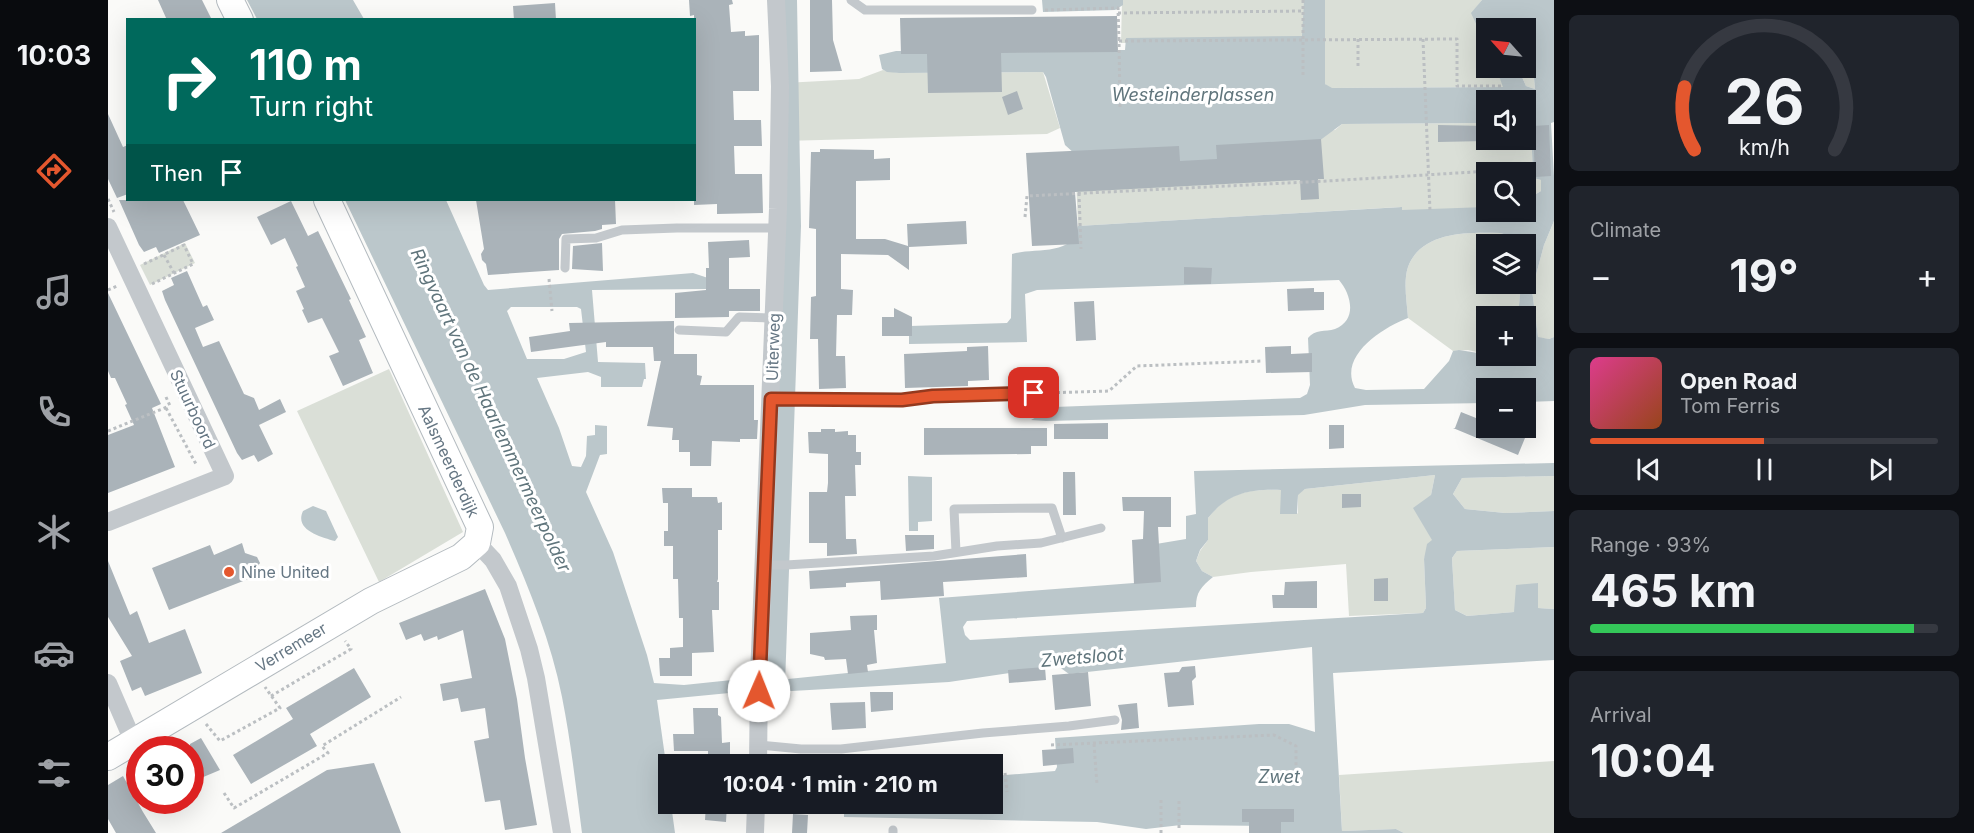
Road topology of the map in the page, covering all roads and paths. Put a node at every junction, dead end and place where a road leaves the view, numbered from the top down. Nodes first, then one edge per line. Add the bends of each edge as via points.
1 (230, 0) edge
2 (776, 0) edge
3 (851, 0) edge
4 (1303, 0) edge
5 (1032, 10) dead end
6 (1043, 10) dead end
7 (1303, 11) junction
8 (1118, 13) junction
9 (239, 18) edge
10 (1303, 39) junction
11 (1358, 39) junction
12 (1423, 39) junction
13 (1119, 41) junction
14 (1358, 66) dead end
15 (1303, 77) dead end
16 (1501, 86) dead end
17 (1120, 107) dead end
18 (1476, 172) edge
19 (1428, 174) junction
20 (1079, 194) junction
21 (327, 201) edge
22 (1430, 211) dead end
23 (1025, 217) dead end
24 (108, 227) edge
25 (778, 228) junction
26 (1081, 249) dead end
27 (164, 255) junction
28 (565, 268) dead end
29 (129, 271) junction
30 (174, 273) junction
31 (549, 279) dead end
32 (138, 291) junction
33 (552, 311) dead end
34 (774, 318) junction
35 (679, 330) dead end
36 (1262, 361) dead end
37 (1034, 393) joint
38 (189, 399) junction
39 (780, 399) junction
40 (166, 408) junction
41 (108, 431) edge
42 (217, 459) junction
43 (108, 522) edge
44 (1101, 528) dead end
45 (1062, 538) junction
46 (477, 543) junction
47 (956, 552) junction
48 (769, 565) junction
49 (332, 623) junction
50 (253, 670) junction
51 (108, 683) edge
52 (271, 696) junction
53 (401, 697) dead end
54 (193, 706) junction
55 (1115, 720) dead end
56 (131, 736) edge
57 (142, 736) edge
58 (1094, 744) junction
59 (126, 745) edge
60 (759, 745) junction
61 (1052, 745) dead end
62 (759, 754) edge
63 (108, 757) edge
64 (1296, 771) dead end
65 (1005, 773) dead end
66 (1097, 785) dead end
67 (1007, 792) dead end
68 (224, 793) dead end
69 (1161, 800) dead end
70 (1179, 801) dead end
71 (756, 814) edge
72 (1179, 831) dead end
73 (562, 833) edge
74 (755, 833) edge
75 (1161, 833) edge

1 - 9 street
2 - 25 street, Uiterweg via 780,86
3 - 5 lane via 865,10
4 - 7 path
6 - 8 path via 1118,8
7 - 8 path
7 - 10 path
8 - 13 path
10 - 11 path
10 - 13 path
10 - 15 path
11 - 12 path
11 - 14 path
12 - 16 path via 1456,39 1457,86
12 - 19 path
13 - 17 path
18 - 19 path
19 - 20 path
19 - 22 path
20 - 23 path via 1027,196
20 - 26 path
21 - 46 street, Aalsmeerderdijk via 480,527
24 - 29 street, Stuurboord
25 - 28 lane via 622,230 566,239
25 - 34 street, Uiterweg
27 - 29 path
27 - 30 path
27 - 30 path via 184,245 193,264
29 - 32 street, Stuurboord
30 - 32 path
31 - 33 path
32 - 38 street, Stuurboord
34 - 35 lane via 739,317 726,332
34 - 39 street, Uiterweg
36 - 37 path via 1137,366 1109,391
37 - 39 lane via 902,400
38 - 40 path
38 - 42 street, Stuurboord
39 - 48 street, Uiterweg
40 - 41 path
40 - 42 path via 196,466
42 - 43 street, Stuurboord via 225,476
44 - 45 lane
45 - 47 lane
45 - 47 lane via 1053,508 954,509
46 - 49 street, Verremeer via 461,557
46 - 73 street via 493,560 508,586 529,649
47 - 48 lane
48 - 60 street, Uiterweg via 759,683
49 - 50 street, Verremeer
49 - 52 path via 351,649
50 - 52 path
50 - 54 street, Verremeer
51 - 56 street
52 - 54 path via 280,708 220,741
53 - 68 path via 322,746 328,753 234,808
54 - 57 street, Verremeer
55 - 60 lane via 840,748
58 - 61 path
58 - 64 path via 1274,735 1296,746
58 - 66 path
59 - 63 street, Verremeer
60 - 62 street, Uiterweg
65 - 67 path
69 - 75 path
70 - 72 path
71 - 74 street

